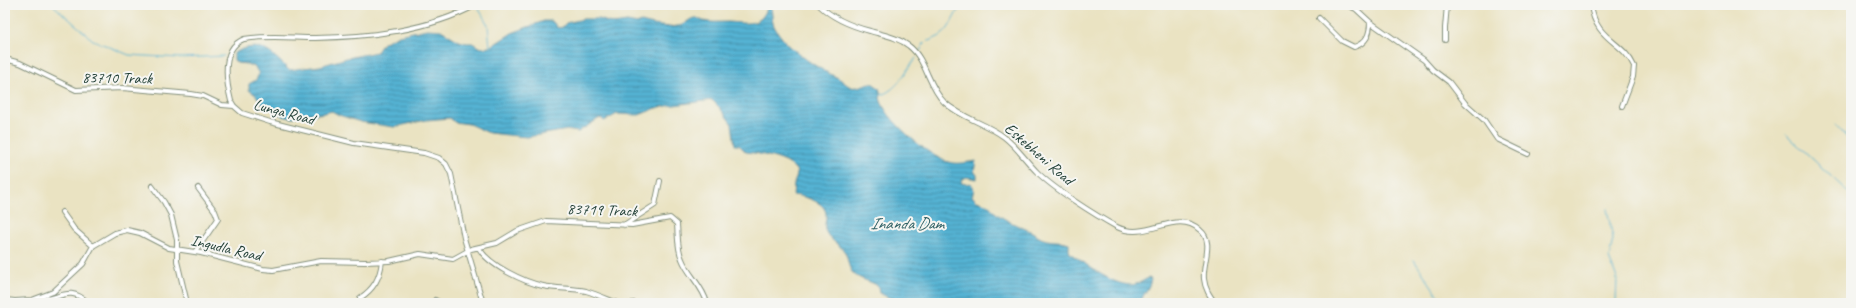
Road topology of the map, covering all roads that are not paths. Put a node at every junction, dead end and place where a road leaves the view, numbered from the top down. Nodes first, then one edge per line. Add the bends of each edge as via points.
1 (476, 5) edge
2 (819, 5) edge
3 (1347, 5) edge
4 (1360, 5) edge
5 (1447, 5) edge
6 (1591, 5) edge
7 (1356, 9) junction
8 (1319, 18) dead end
9 (1370, 22) junction
10 (1445, 40) dead end
11 (5, 59) edge
12 (234, 106) junction
13 (1622, 106) dead end
14 (1528, 154) dead end
15 (660, 181) dead end
16 (152, 186) dead end
17 (198, 188) dead end
18 (62, 212) dead end
19 (624, 225) junction
20 (93, 246) junction
21 (479, 248) junction
22 (177, 250) junction
23 (468, 251) junction
24 (195, 252) junction
25 (382, 261) junction
26 (360, 298) dead end
27 (5, 300) edge
28 (32, 300) junction
29 (435, 300) dead end
30 (15, 302) edge
31 (88, 303) edge
32 (187, 303) edge
33 (441, 303) edge
34 (483, 303) edge
35 (617, 303) edge
36 (633, 303) edge
37 (640, 303) edge
38 (707, 303) edge
39 (1215, 303) edge

1 - 12 street, Lunga Road via 456,15 384,33 351,37 250,38 239,41 231,48 228,57 228,84
2 - 39 street, Eskebheni Road via 847,24 888,36 910,46 937,93 949,106 997,132 1043,177 1109,222 1130,232 1176,222 1197,227 1202,231 1207,243 1205,284
3 - 7 street
4 - 7 street
5 - 10 street
6 - 13 street via 1602,33 1634,66 1633,77
7 - 9 street
8 - 9 street via 1342,42 1354,47 1368,38
9 - 14 street via 1424,60 1449,82 1465,103 1484,120 1497,139
11 - 12 street, 83710 Track via 20,63 76,90 122,88 191,94 203,96 222,105
12 - 23 street, Lunga Road via 242,112 281,125 354,143 424,153 439,158 451,174
15 - 19 street via 655,205
16 - 22 street via 168,209 174,226
17 - 24 street via 218,219
18 - 20 street via 74,229
19 - 21 street, 83719 Track via 546,221 517,231 497,243
19 - 38 street, 83719 Track via 670,218 675,221 682,260 703,292
20 - 22 street, Ingudla Road via 115,233 127,230 140,233
20 - 28 street via 83,264 58,288
21 - 23 street, 83719 Track
21 - 35 street via 493,263 533,283 586,292
22 - 24 street, Ingudla Road
22 - 32 street via 177,261
23 - 25 street, Ingudla Road via 453,259 420,254
23 - 34 street, Lunga Road
24 - 25 street, Ingudla Road via 269,270 316,262
25 - 26 street via 378,278 367,294
27 - 30 street
28 - 30 street
28 - 31 street via 44,301 72,293
29 - 33 street
36 - 37 street

